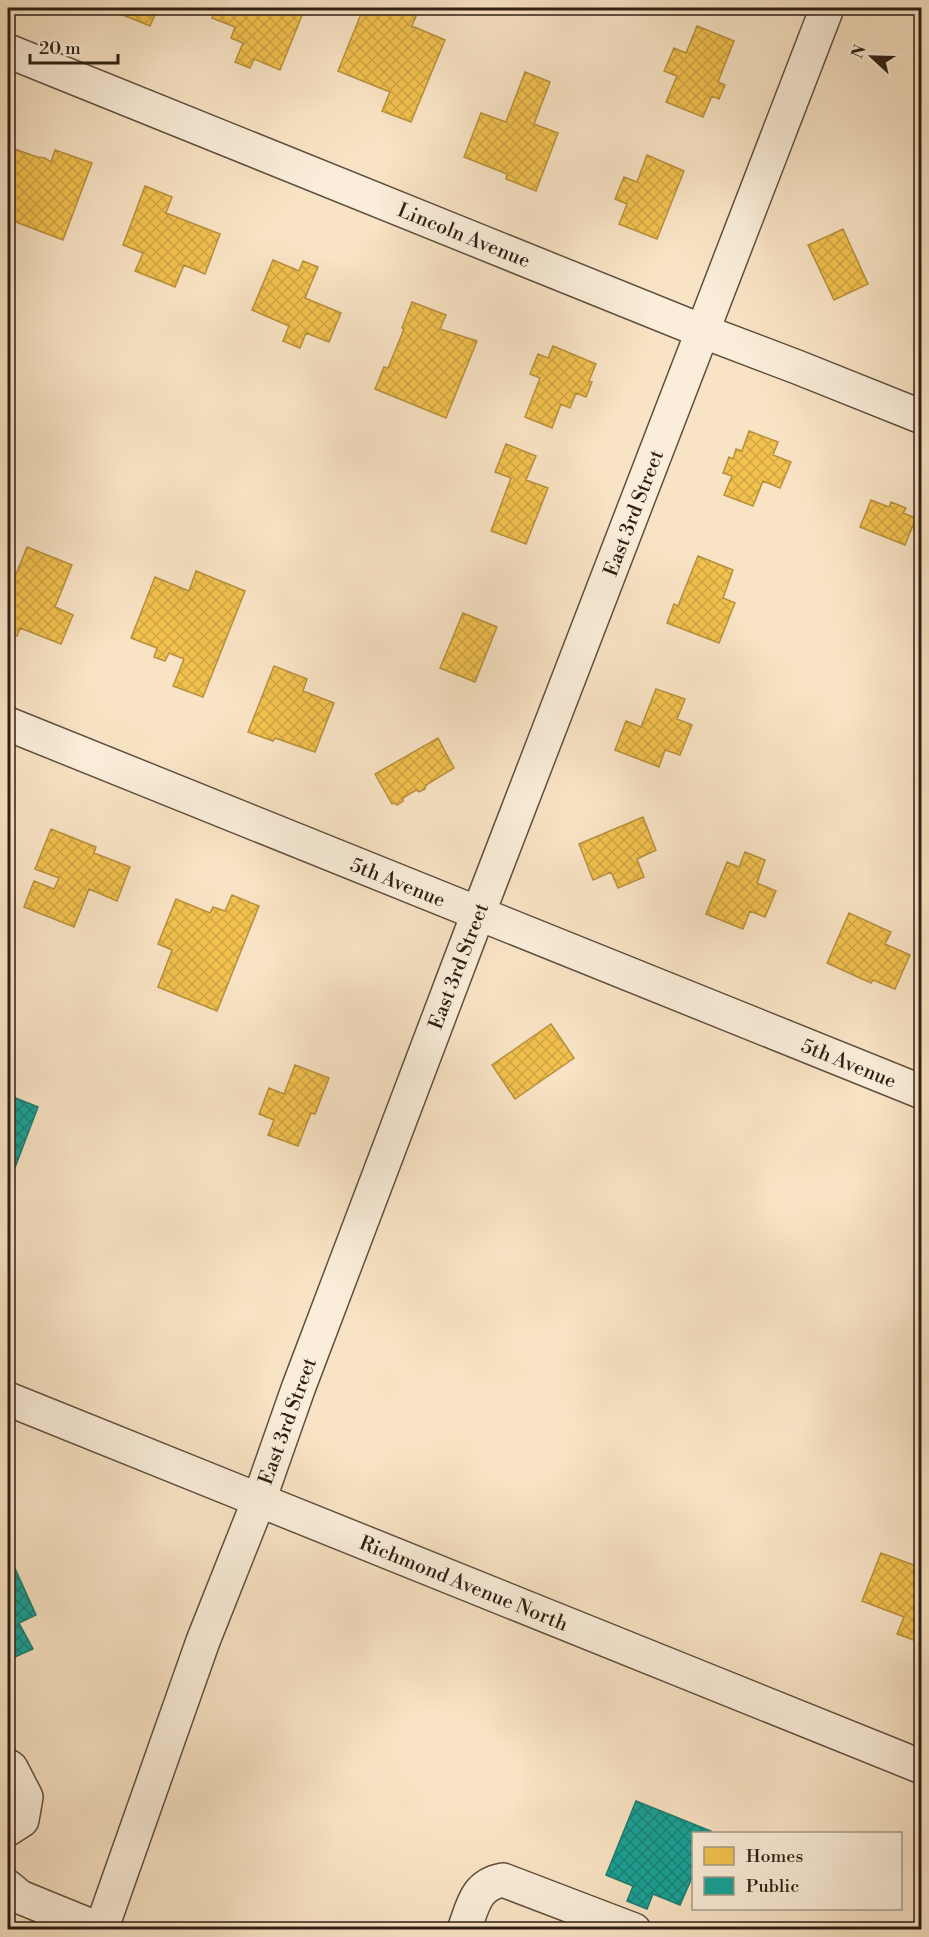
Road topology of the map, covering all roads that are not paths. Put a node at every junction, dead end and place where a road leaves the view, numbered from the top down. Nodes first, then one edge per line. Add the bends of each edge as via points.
1 (827, 8) edge
2 (8, 51) edge
3 (702, 331) junction
4 (921, 417) edge
5 (8, 724) edge
6 (478, 914) junction
7 (921, 1092) edge
8 (8, 1399) edge
9 (259, 1500) junction
10 (8, 1766) edge
11 (921, 1767) edge
12 (8, 1829) edge
13 (8, 1887) edge
14 (107, 1928) edge
15 (465, 1929) edge
16 (634, 1929) edge

1 - 3 street, East 3rd Street
2 - 3 street, Lincoln Avenue
3 - 4 street, Lincoln Avenue
3 - 6 street, East 3rd Street
5 - 6 street, 5th Avenue
6 - 7 street, 5th Avenue
6 - 9 street, East 3rd Street
8 - 9 street, Richmond Avenue North
9 - 11 street, Richmond Avenue North
9 - 14 street, East 3rd Street via 203,1641
10 - 12 street via 26,1797 22,1821
13 - 14 street via 20,1897
15 - 16 street via 479,1890 503,1880

